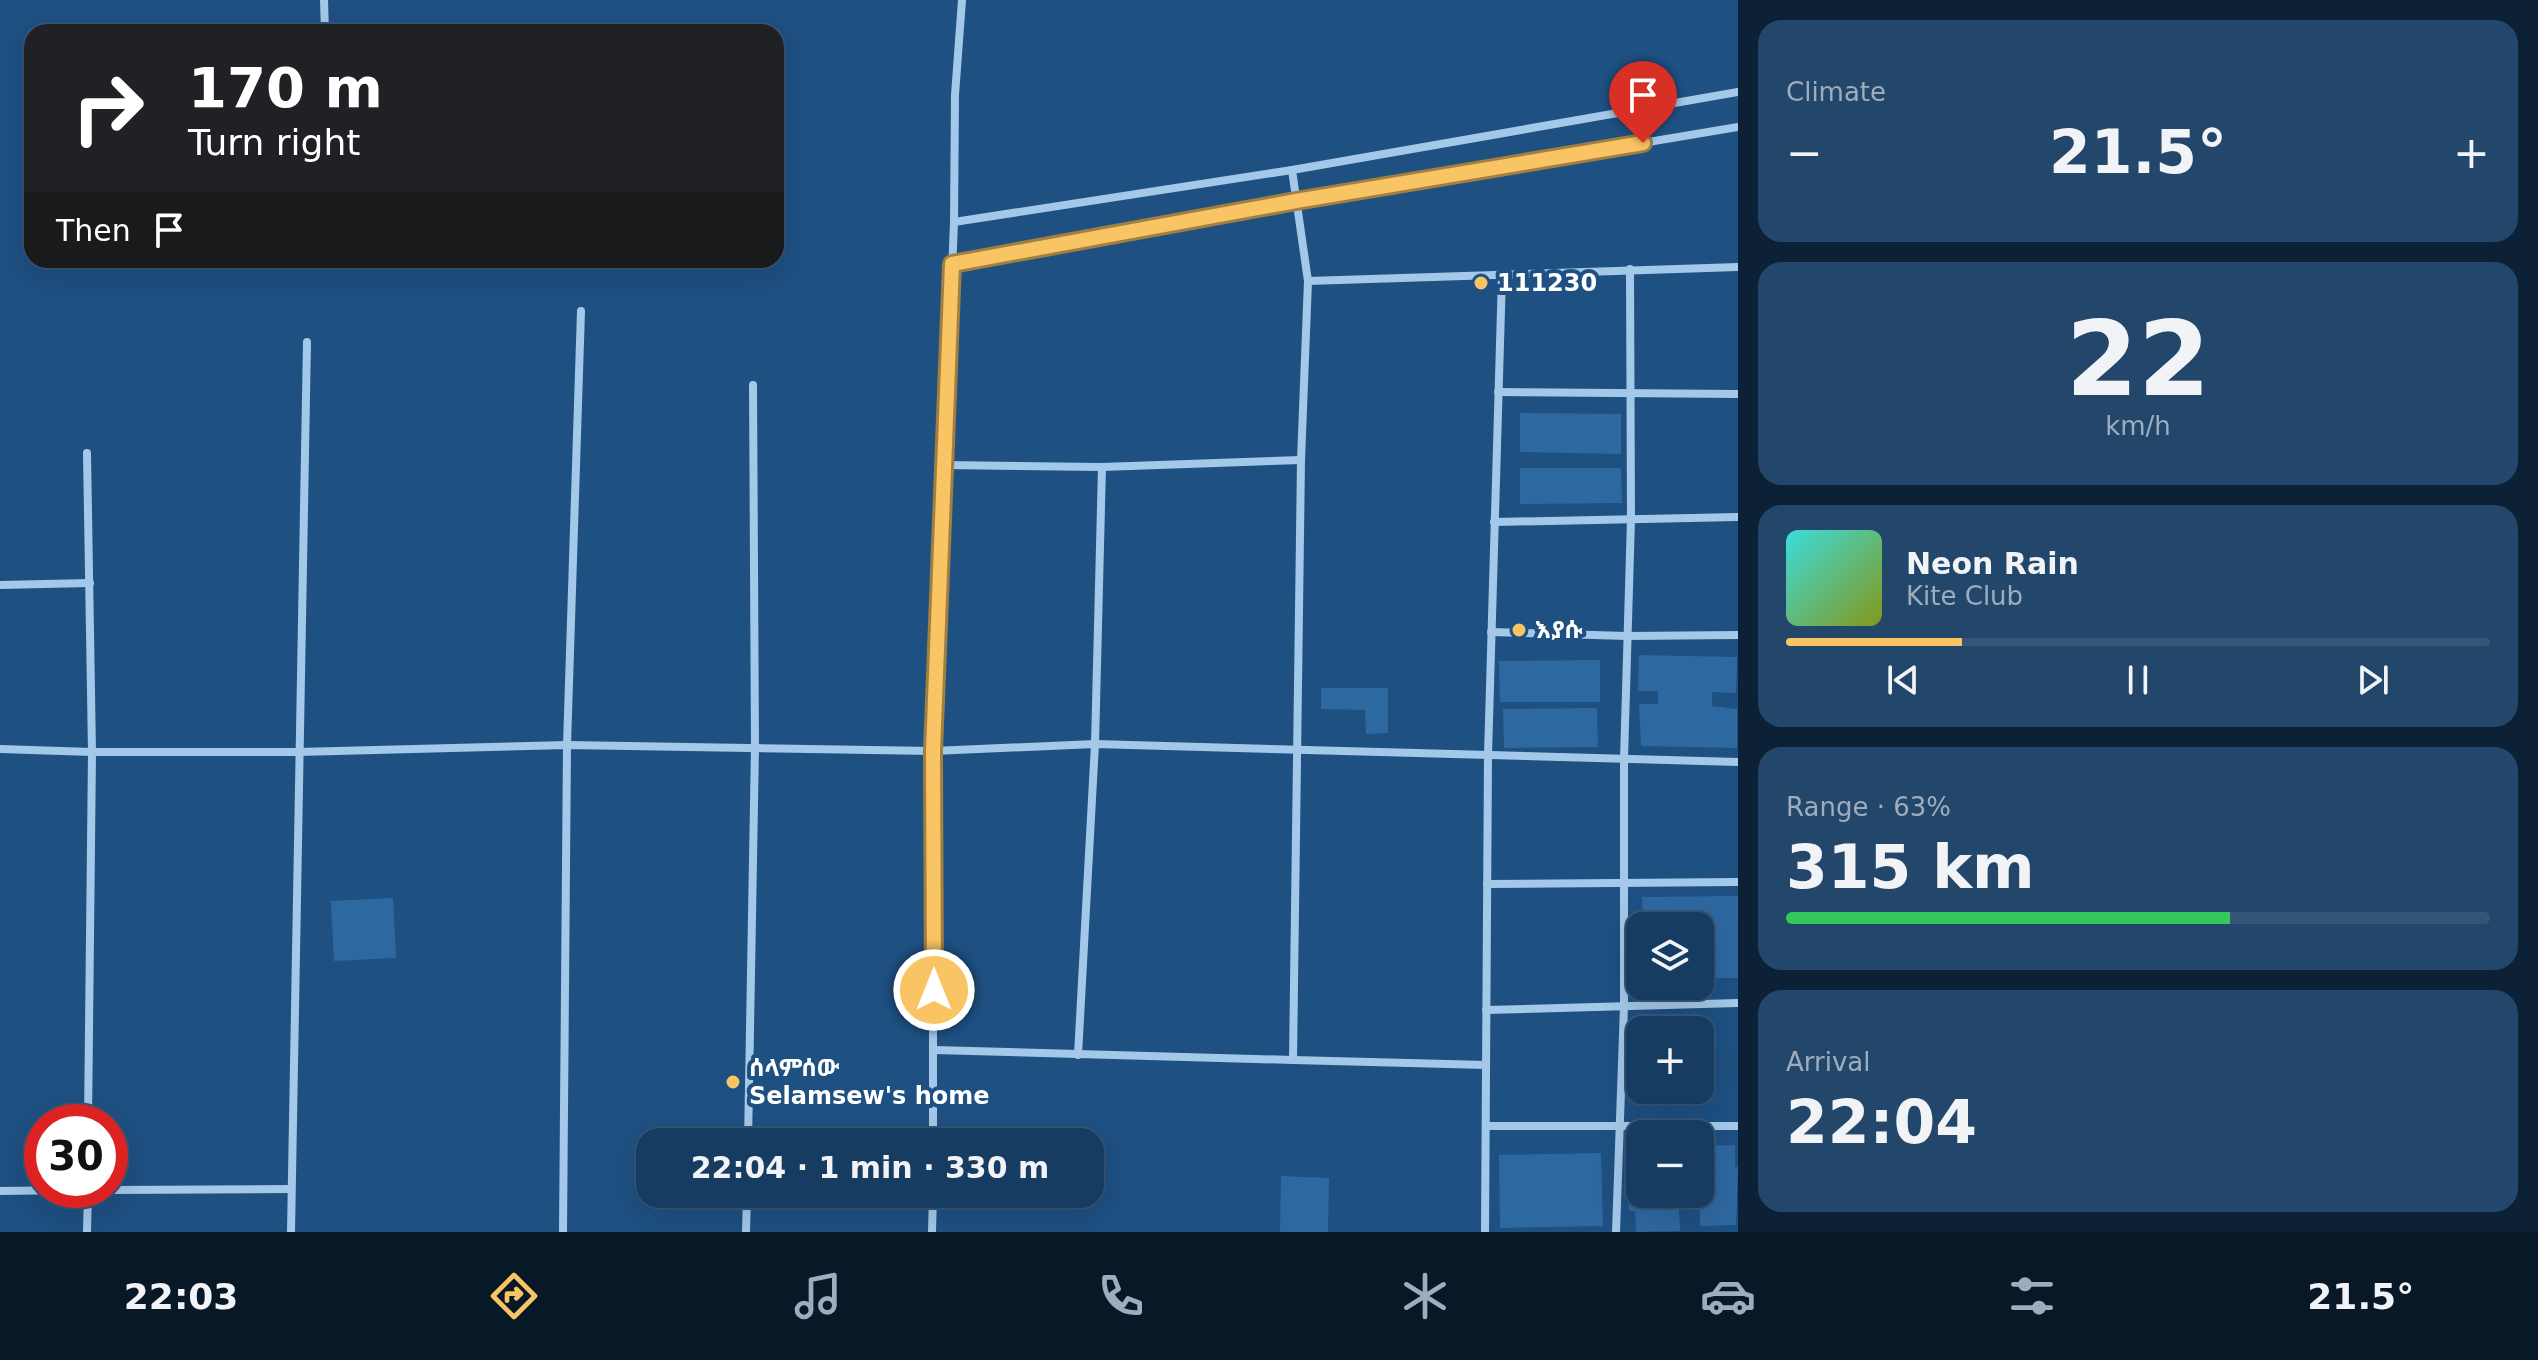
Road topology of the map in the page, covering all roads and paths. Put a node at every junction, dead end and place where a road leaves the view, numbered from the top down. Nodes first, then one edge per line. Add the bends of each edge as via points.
1 (324, 0) edge
2 (962, 0) edge
3 (325, 24) edge
4 (1738, 92) edge
5 (1738, 127) edge
6 (1292, 170) junction
7 (1296, 201) junction
8 (954, 222) junction
9 (952, 264) junction
10 (1738, 267) edge
11 (1630, 269) junction
12 (1502, 275) junction
13 (1308, 281) junction
14 (581, 311) dead end
15 (307, 342) dead end
16 (753, 385) dead end
17 (1498, 392) junction
18 (1632, 393) junction
19 (1738, 394) edge
20 (87, 453) dead end
21 (1301, 460) junction
22 (944, 465) junction
23 (1102, 467) junction
24 (1738, 517) edge
25 (1631, 519) junction
26 (1494, 522) junction
27 (90, 583) junction
28 (0, 585) edge
29 (1491, 632) junction
30 (1738, 635) edge
31 (1627, 636) junction
32 (1095, 744) junction
33 (567, 745) junction
34 (755, 747) junction
35 (0, 749) edge
36 (1296, 749) junction
37 (933, 751) junction
38 (92, 752) junction
39 (298, 752) junction
40 (1488, 755) junction
41 (1624, 759) junction
42 (1738, 762) edge
43 (1738, 882) edge
44 (1625, 883) junction
45 (1487, 884) junction
46 (1738, 1003) edge
47 (1624, 1006) junction
48 (1486, 1010) junction
49 (934, 1050) junction
50 (1078, 1055) junction
51 (1293, 1060) junction
52 (1486, 1065) junction
53 (88, 1104) edge
54 (1486, 1126) junction
55 (1619, 1126) junction
56 (1738, 1126) edge
57 (748, 1128) edge
58 (933, 1128) edge
59 (291, 1189) junction
60 (128, 1190) edge
61 (0, 1191) edge
62 (24, 1191) edge
63 (88, 1208) edge
64 (747, 1208) edge
65 (933, 1208) edge
66 (87, 1232) edge
67 (291, 1232) edge
68 (563, 1232) edge
69 (746, 1232) edge
70 (932, 1232) edge
71 (1485, 1232) edge
72 (1616, 1232) edge

1 - 3 street
2 - 8 street
4 - 6 street
5 - 7 street
6 - 7 street
6 - 8 street
7 - 9 street
7 - 13 street
8 - 9 street
9 - 22 street
10 - 11 street
11 - 12 street
11 - 18 street
12 - 13 street
12 - 17 street
13 - 21 street
14 - 33 street
15 - 39 street
16 - 34 street
17 - 18 street
17 - 26 street
18 - 19 street
18 - 25 street
20 - 27 street
21 - 23 street
21 - 36 street
22 - 23 street
22 - 37 street
23 - 32 street
24 - 25 street
25 - 26 street
25 - 31 street
26 - 29 street
27 - 28 street
27 - 38 street
29 - 31 street
29 - 40 street
30 - 31 street
31 - 41 street
32 - 36 street
32 - 37 street
32 - 50 street
33 - 34 street
33 - 39 street
33 - 68 street
34 - 37 street
34 - 57 street
35 - 38 street
36 - 40 street
36 - 51 street
37 - 49 street
38 - 39 street
38 - 53 street
39 - 59 street
40 - 41 street
40 - 45 street
41 - 42 street
41 - 44 street
43 - 44 street
44 - 45 street
44 - 47 street
45 - 48 street
46 - 47 street
47 - 48 street
47 - 55 street
48 - 52 street
49 - 50 street
49 - 58 street
50 - 51 street
51 - 52 street
52 - 54 street
54 - 55 street
54 - 71 street
55 - 56 street
55 - 72 street
59 - 60 street
59 - 67 street
61 - 62 street
63 - 66 street
64 - 69 street
65 - 70 street

